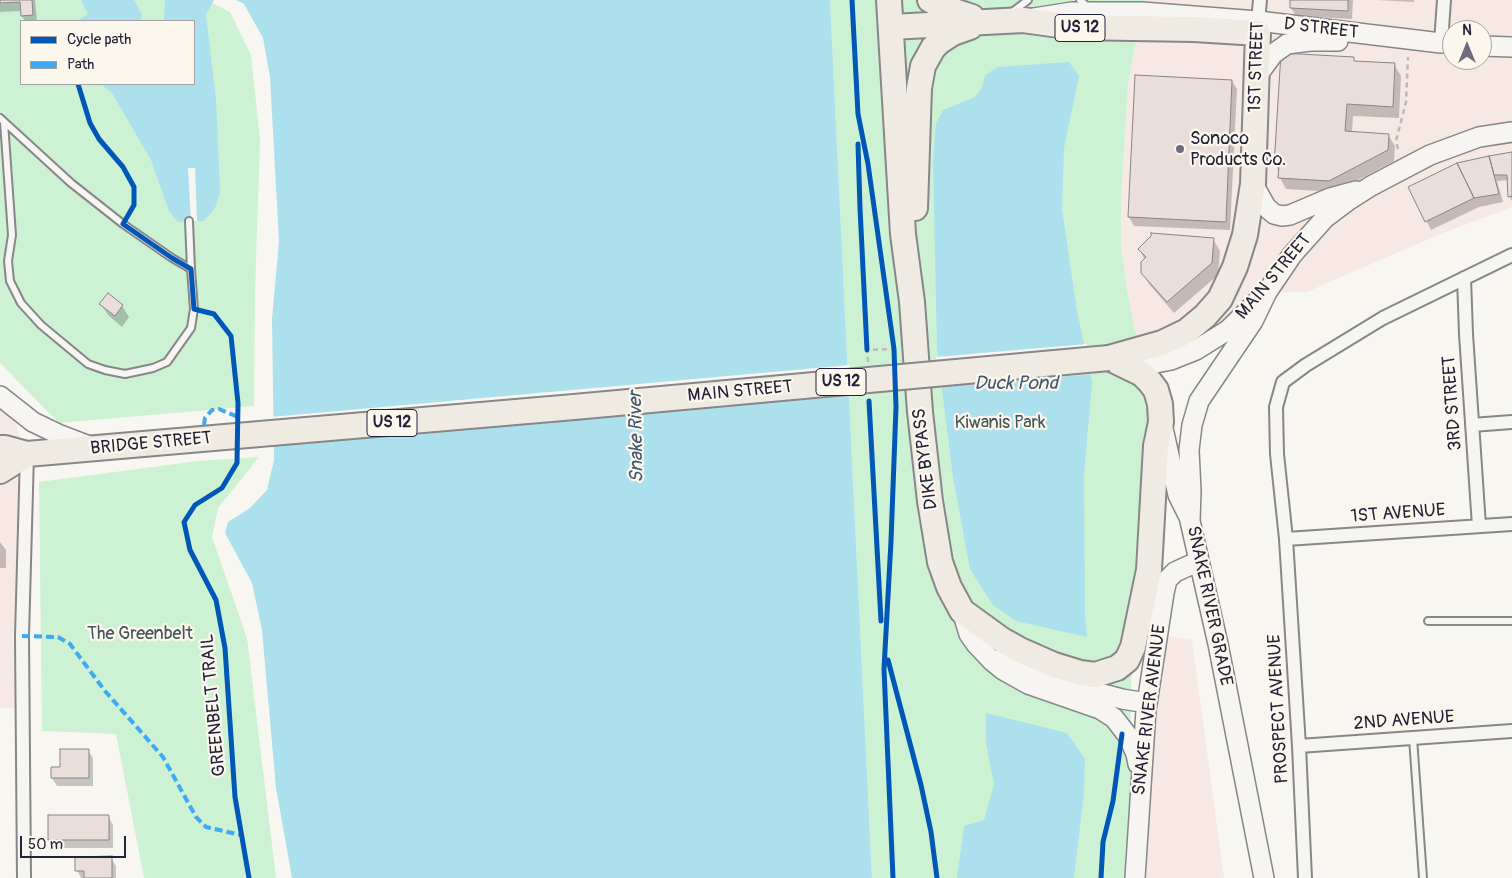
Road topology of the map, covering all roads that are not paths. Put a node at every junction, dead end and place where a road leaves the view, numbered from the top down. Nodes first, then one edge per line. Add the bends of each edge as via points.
1 (890, 0) edge
2 (904, 0) edge
3 (930, 0) edge
4 (1260, 0) edge
5 (1444, 0) edge
6 (1088, 6) edge
7 (1025, 10) edge
8 (1445, 20) edge
9 (992, 21) junction
10 (898, 26) junction
11 (1258, 27) junction
12 (1210, 29) junction
13 (1442, 44) edge
14 (1442, 44) edge
15 (1492, 46) edge
16 (1512, 47) edge
17 (1257, 76) junction
18 (2, 120) edge
19 (1512, 132) edge
20 (1253, 184) junction
21 (1371, 186) junction
22 (188, 221) dead end
23 (915, 233) junction
24 (1512, 254) edge
25 (191, 269) junction
26 (1464, 278) junction
27 (1267, 292) junction
28 (912, 302) junction
29 (1116, 361) junction
30 (2, 395) edge
31 (574, 407) joint
32 (1162, 422) junction
33 (1512, 422) edge
34 (1472, 425) junction
35 (0, 448) edge
36 (98, 449) junction
37 (27, 454) junction
38 (0, 471) edge
39 (1190, 521) junction
40 (1512, 524) edge
41 (1479, 526) junction
42 (1286, 539) junction
43 (1199, 561) junction
44 (1149, 570) junction
45 (962, 611) junction
46 (1428, 621) dead end
47 (1512, 621) edge
48 (1147, 703) junction
49 (1512, 731) edge
50 (1413, 738) junction
51 (1299, 746) junction
52 (1140, 787) junction
53 (24, 878) edge
54 (1135, 878) edge
55 (1264, 878) edge
56 (1304, 878) edge
57 (1423, 878) edge

1 - 10 highway, DIKE BYPASS
2 - 10 highway, DIKE BYPASS
3 - 9 highway via 942,7
4 - 11 street, 1ST STREET
5 - 8 street
6 - 7 main road, D STREET via 1058,13
6 - 11 main road, D STREET
7 - 9 highway, D STREET / US 12
7 - 12 highway, D STREET / US 12 via 1073,28
9 - 10 highway, D STREET / US 12
9 - 23 highway via 945,37 933,48 923,66 919,88
10 - 23 highway, DIKE BYPASS
10 - 28 highway, DIKE BYPASS via 903,234
11 - 12 highway, D STREET / US 12
11 - 13 main road, D STREET
11 - 17 highway, 1ST STREET / US 12
12 - 17 highway via 1234,36 1246,47
14 - 17 main road, D STREET via 1299,42 1280,48
15 - 16 main road
17 - 20 highway, 1ST STREET / US 12
18 - 25 lane via 71,183 123,224
18 - 25 lane via 12,235 8,261 10,281 21,303 88,364 125,374 167,362 191,328 194,309
19 - 21 main road, MAIN STREET via 1479,137 1430,155
20 - 21 main road via 1266,207 1282,216
20 - 29 highway, 1ST STREET / US 12 via 1241,251 1225,290 1214,307 1177,337 1122,353
21 - 27 main road, MAIN STREET via 1326,218 1292,255
22 - 25 lane
23 - 28 highway, DIKE BYPASS
24 - 26 street, PROSPECT AVENUE
26 - 34 street, 3RD STREET
26 - 42 street, PROSPECT AVENUE via 1383,318 1283,382 1276,407 1277,454
27 - 29 main road, MAIN STREET via 1228,330 1183,356 1141,366
27 - 39 main road, SNAKE RIVER GRADE via 1253,321 1199,401 1189,450
28 - 45 highway, DIKE BYPASS via 920,412 936,538 945,576
29 - 31 highway, MAIN STREET / US 12, bridge
29 - 32 highway via 1142,374 1150,382 1156,390
30 - 36 main road via 34,422
31 - 36 highway, BRIDGE STREET / US 12
32 - 39 main road via 1178,495
32 - 44 highway via 1156,446
33 - 34 street
34 - 41 street, 3RD STREET
35 - 37 highway, BRIDGE STREET / US 12
36 - 37 highway, BRIDGE STREET / US 12
37 - 38 highway, BRIDGE STREET / US 12
37 - 53 street via 22,636
39 - 43 main road, SNAKE RIVER GRADE
40 - 41 street, 1ST AVENUE
41 - 42 street, 1ST AVENUE
42 - 51 street, PROSPECT AVENUE
43 - 48 main road, SNAKE RIVER AVENUE via 1175,572 1167,580
43 - 55 main road, SNAKE RIVER GRADE
44 - 45 highway via 1134,647 1117,668 1101,674 1080,673 1038,659 1002,640
44 - 48 main road via 1144,667
45 - 48 main road via 984,639 1019,666 1087,690
45 - 52 main road via 973,639 1004,670 1028,684 1100,709 1114,718 1132,743
46 - 47 lane
48 - 52 main road, SNAKE RIVER AVENUE
49 - 50 street, 2ND AVENUE
50 - 51 street, 2ND AVENUE
50 - 57 lane
51 - 56 street, PROSPECT AVENUE
52 - 54 main road, SNAKE RIVER AVENUE

